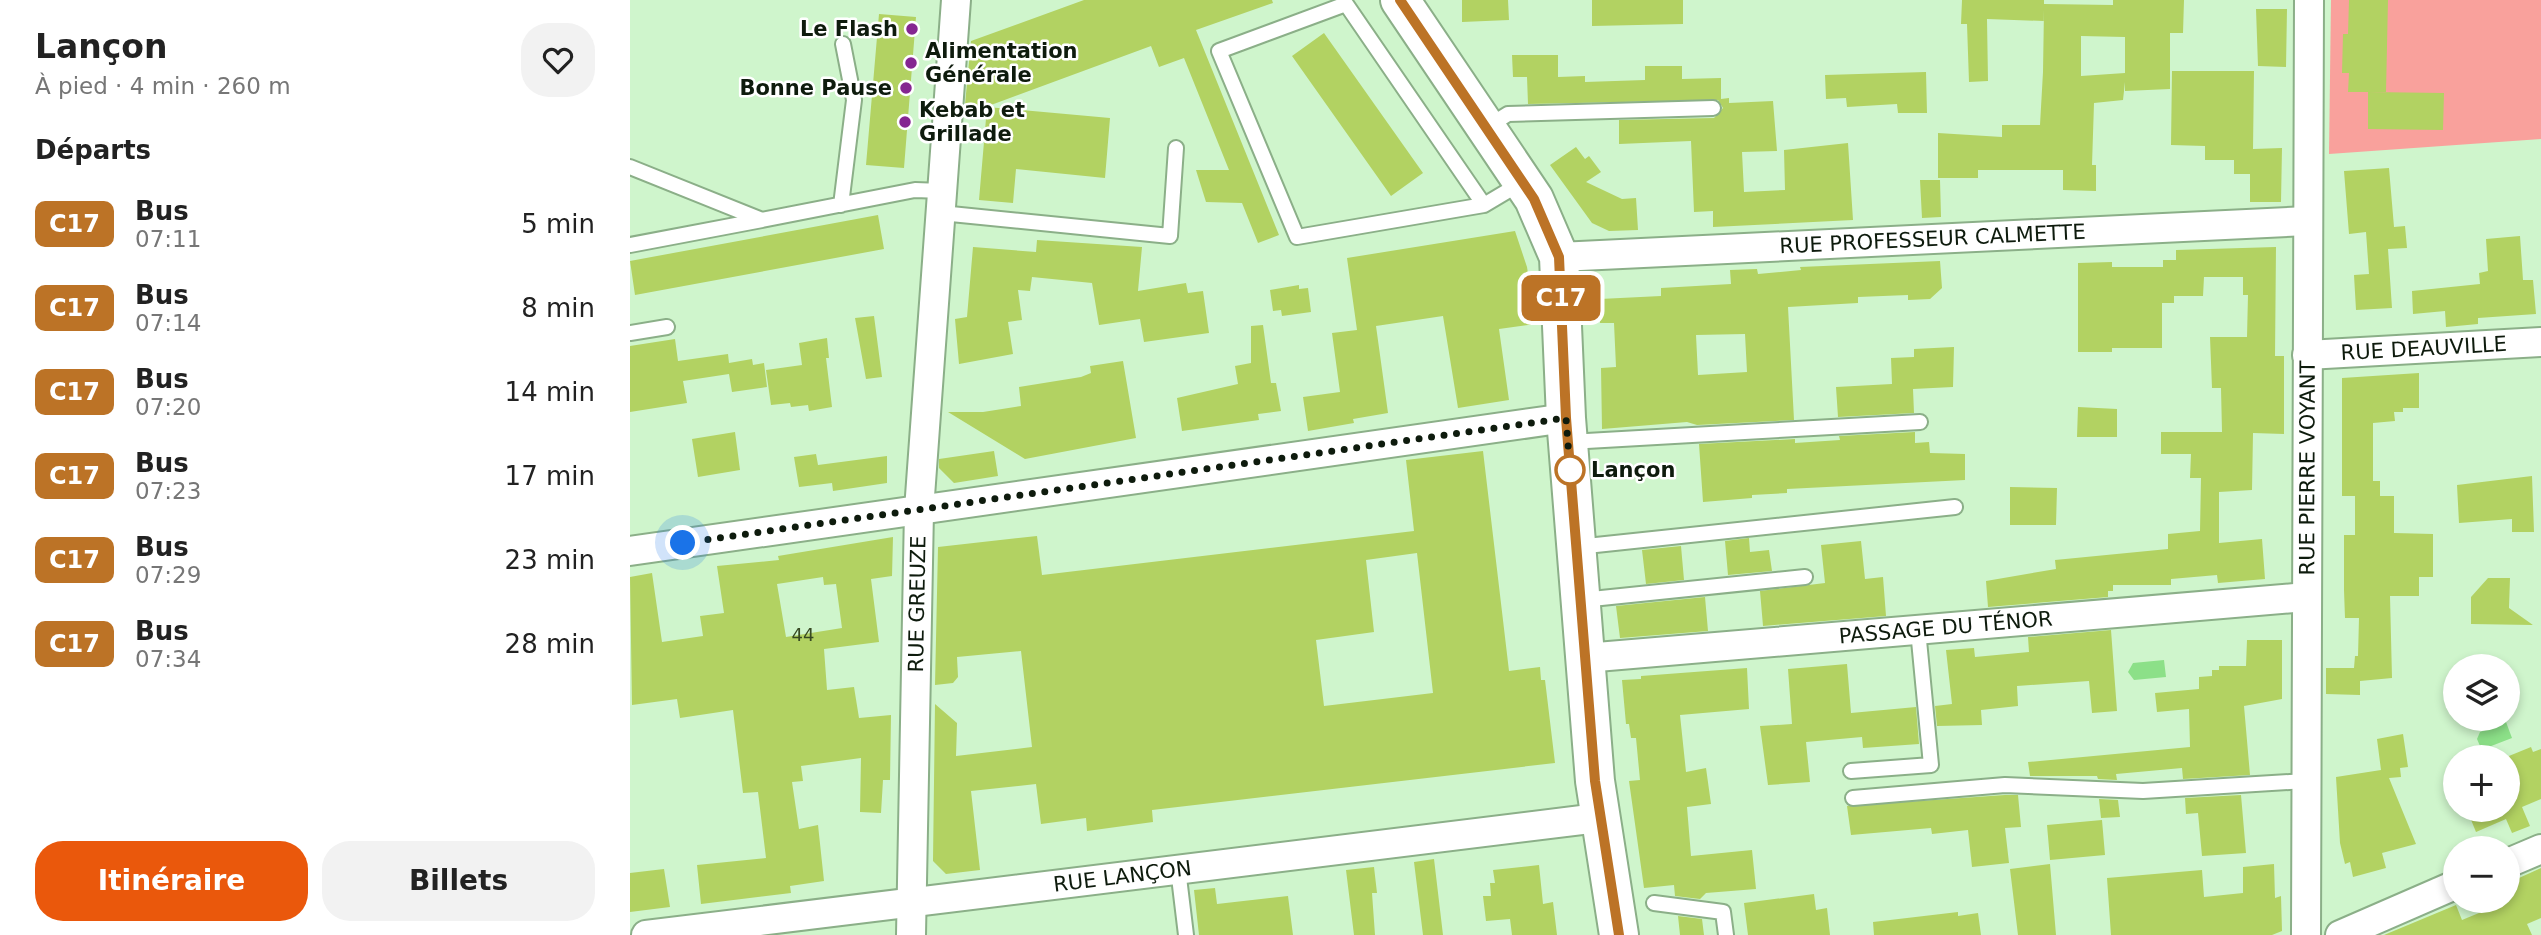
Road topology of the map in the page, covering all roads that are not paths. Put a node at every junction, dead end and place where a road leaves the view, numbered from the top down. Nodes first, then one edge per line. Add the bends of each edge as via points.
1 (956, 0) edge
2 (1399, 0) edge
3 (2309, 0) edge
4 (843, 44) dead end
5 (1713, 108) dead end
6 (1486, 128) junction
7 (1176, 148) dead end
8 (630, 167) edge
9 (1523, 183) junction
10 (941, 202) junction
11 (841, 205) junction
12 (1484, 205) junction
13 (762, 220) junction
14 (2307, 221) junction
15 (630, 245) edge
16 (1559, 257) junction
17 (667, 327) dead end
18 (630, 333) edge
19 (2541, 342) edge
20 (2307, 355) junction
21 (1920, 422) dead end
22 (1567, 430) junction
23 (1955, 508) dead end
24 (919, 509) junction
25 (1576, 547) junction
26 (630, 551) edge
27 (1805, 577) dead end
28 (2306, 597) junction
29 (1580, 600) junction
30 (1918, 629) junction
31 (1585, 658) junction
32 (1852, 771) dead end
33 (2305, 781) junction
34 (1853, 798) dead end
35 (1598, 818) junction
36 (2541, 849) edge
37 (2520, 858) edge
38 (1178, 869) junction
39 (2443, 891) edge
40 (911, 901) junction
41 (1654, 903) dead end
42 (646, 935) edge
43 (911, 935) edge
44 (1186, 935) edge
45 (1619, 935) edge
46 (1726, 935) edge
47 (2305, 935) edge
48 (2340, 935) edge

1 - 10 street, RUE GREUZE
2 - 6 street
3 - 14 street, RUE PIERRE VOYANT
4 - 11 lane via 854,100
5 - 6 lane via 1508,114
6 - 9 street
7 - 10 lane via 1170,236
8 - 13 lane
9 - 12 lane
9 - 16 street
10 - 11 lane via 915,190
10 - 24 street, RUE GREUZE
11 - 13 lane
12 - 12 lane via 1346,4 1219,51 1297,237
13 - 15 lane
14 - 16 street, RUE PROFESSEUR CALMETTE
14 - 20 street, RUE PIERRE VOYANT
16 - 22 street
17 - 18 lane
19 - 20 street, RUE DEAUVILLE
20 - 28 street, RUE PIERRE VOYANT
21 - 22 lane
22 - 24 street
22 - 25 street
23 - 25 lane
24 - 26 street
24 - 40 street, RUE GREUZE
25 - 29 street
27 - 29 lane
28 - 30 street, PASSAGE DU TÉNOR
28 - 33 street, RUE PIERRE VOYANT
29 - 31 street
30 - 31 street, PASSAGE DU TÉNOR
30 - 32 lane via 1931,765
31 - 35 street
33 - 34 lane via 2143,791 2005,785
33 - 47 street, RUE PIERRE VOYANT
35 - 38 street, RUE LANÇON
35 - 45 street
36 - 37 street
38 - 40 street, RUE LANÇON
38 - 44 lane
39 - 48 street
40 - 42 street, RUE LANÇON
40 - 43 street, RUE GREUZE
41 - 46 lane via 1723,912

